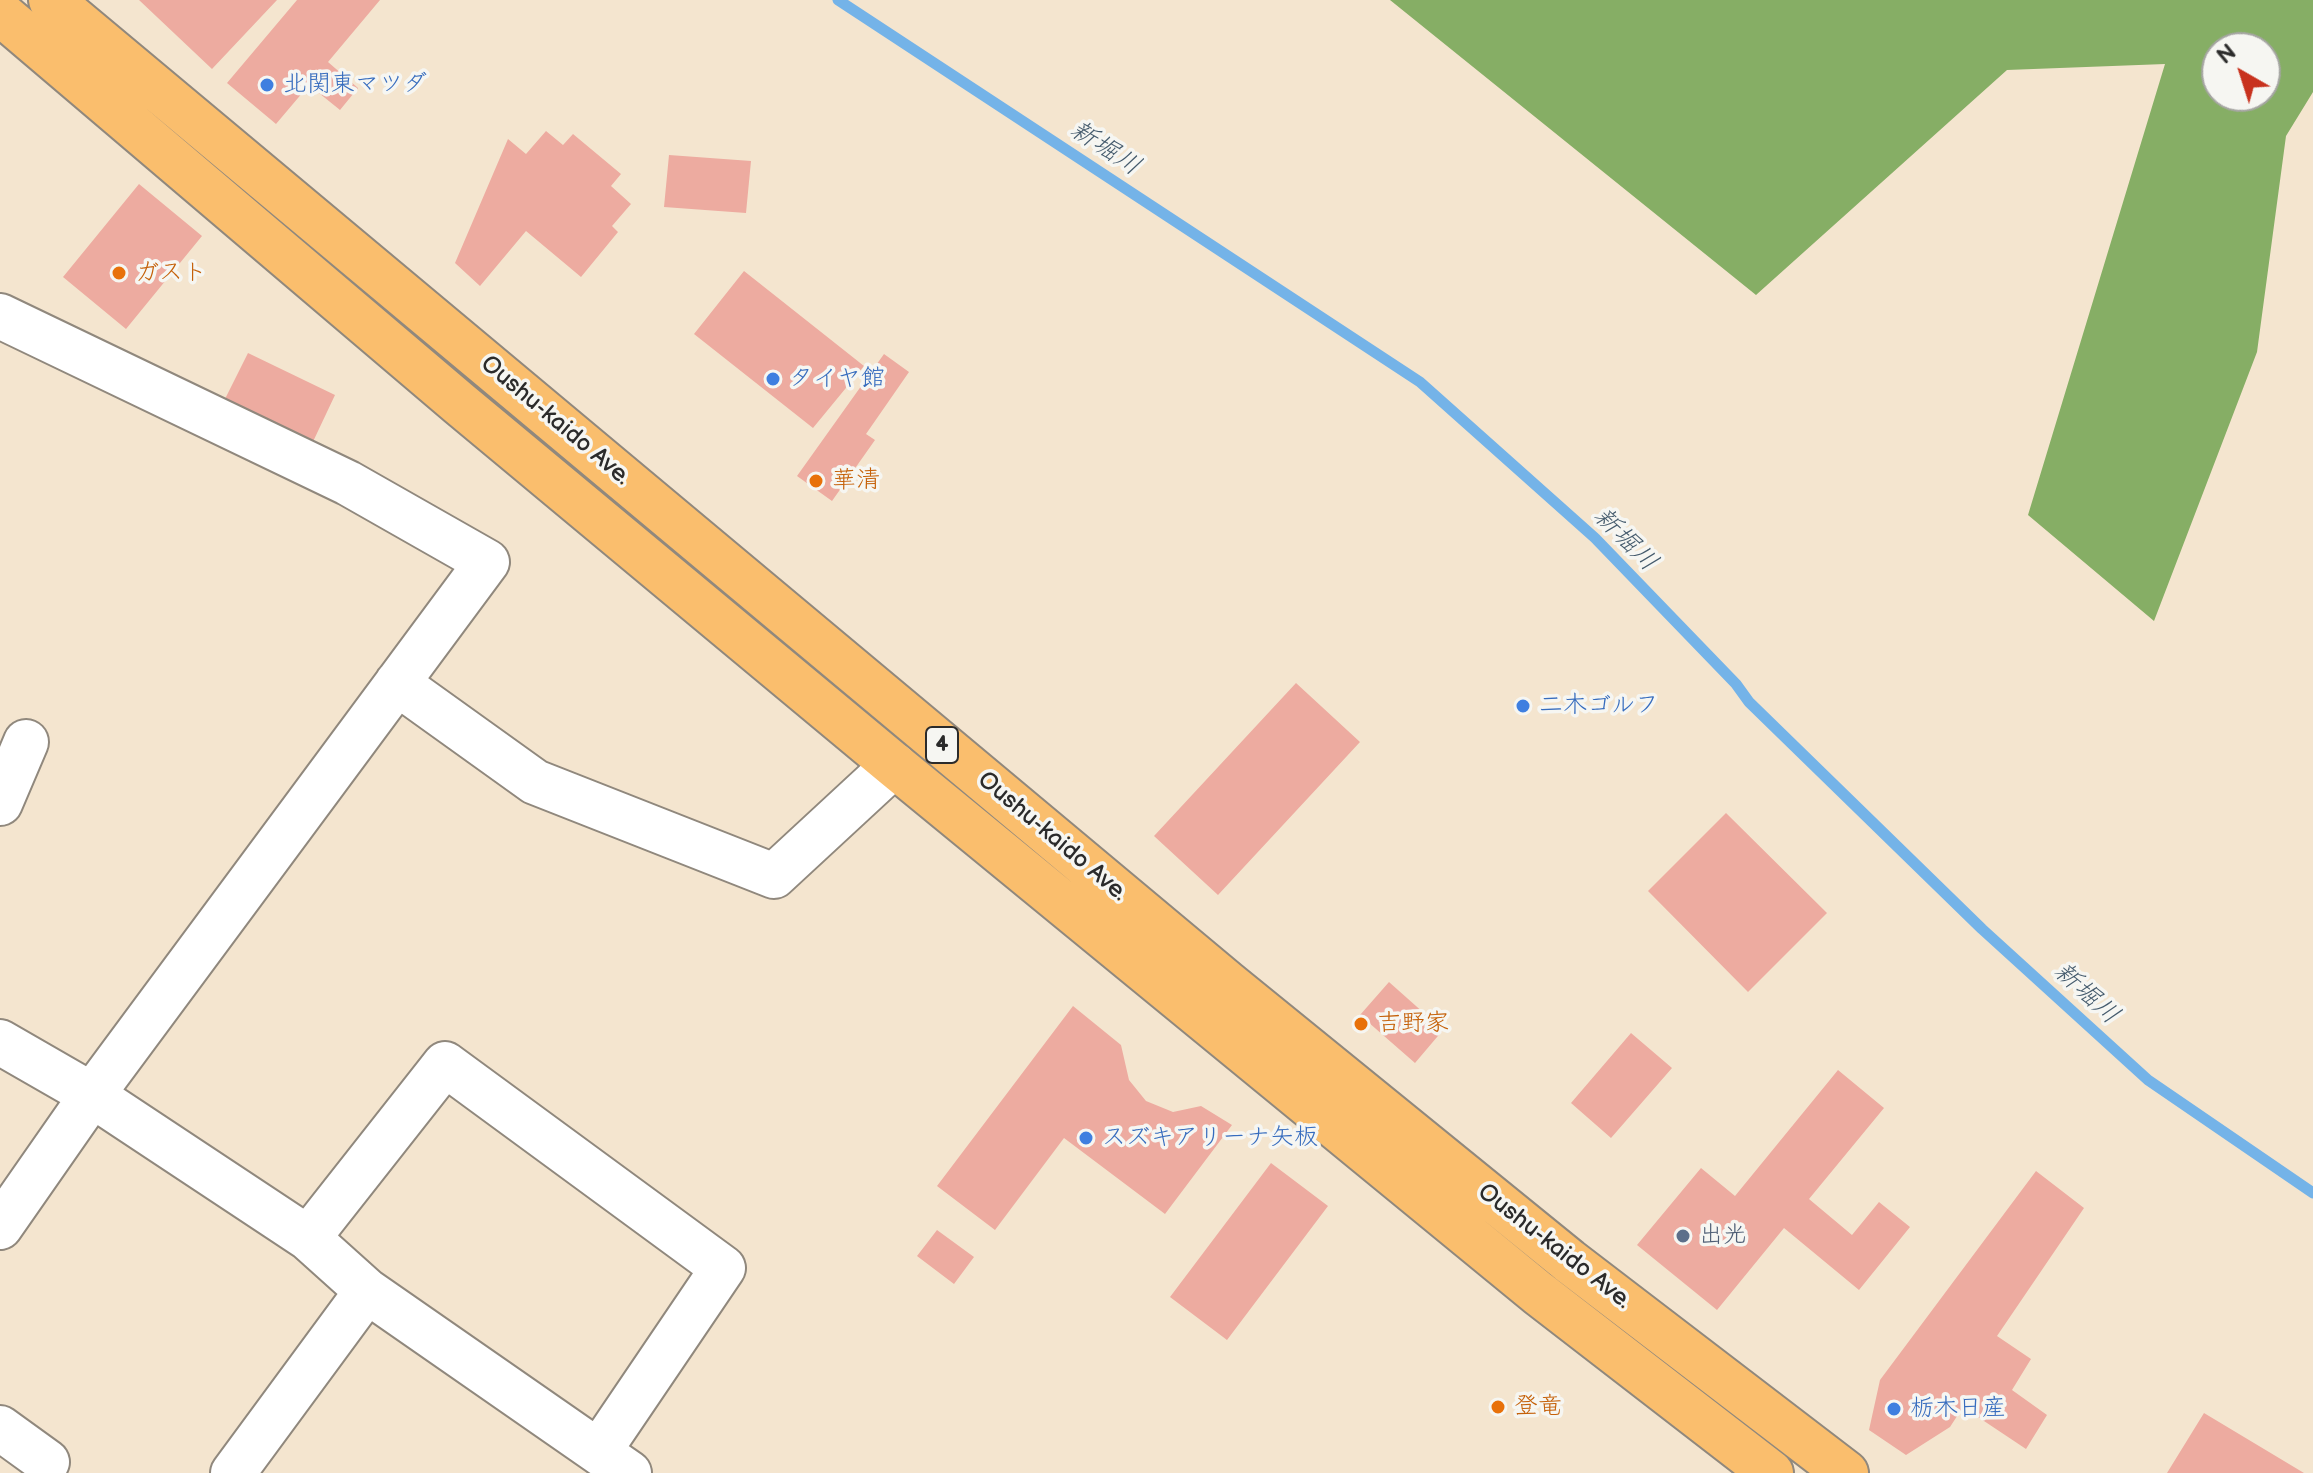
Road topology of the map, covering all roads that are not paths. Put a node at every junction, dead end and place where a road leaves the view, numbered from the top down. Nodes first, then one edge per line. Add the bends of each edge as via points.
1 (51, 0) edge
2 (0, 13) edge
3 (0, 316) edge
4 (397, 683) junction
5 (26, 742) dead end
6 (894, 765) junction
7 (0, 803) edge
8 (0, 1042) edge
9 (92, 1095) junction
10 (0, 1227) edge
11 (308, 1238) junction
12 (367, 1291) junction
13 (0, 1428) edge
14 (47, 1462) dead end
15 (614, 1462) edge
16 (233, 1473) edge
17 (1771, 1473) edge
18 (1846, 1473) edge

1 - 18 highway, Oushu-kaido Ave. / 4 via 1228,984 1569,1261
2 - 6 highway, Oushu-kaido Ave. / 4
3 - 4 street via 348,483 487,562
4 - 6 street via 535,782 774,876
4 - 9 street
5 - 7 street
6 - 17 highway, Oushu-kaido Ave. / 4 via 1538,1293
8 - 9 street
9 - 10 street
9 - 11 street
11 - 12 street
11 - 15 street via 445,1064 723,1268
12 - 15 street
12 - 16 street
13 - 14 street

